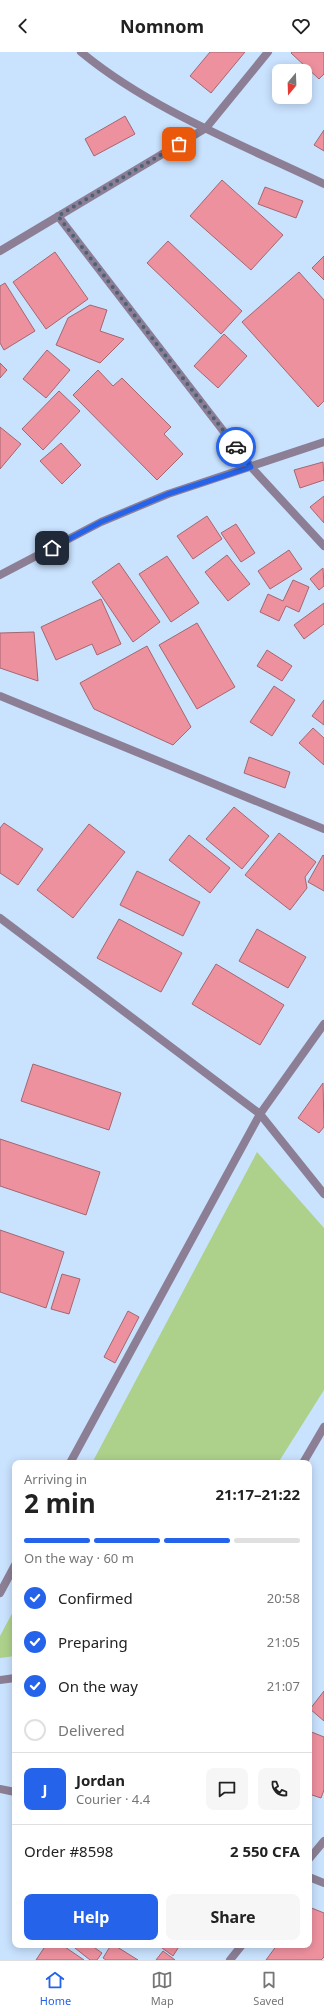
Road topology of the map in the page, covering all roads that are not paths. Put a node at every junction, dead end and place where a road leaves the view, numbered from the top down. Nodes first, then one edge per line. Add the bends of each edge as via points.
1 (81, 52) edge
2 (268, 52) edge
3 (206, 128) junction
4 (324, 184) edge
5 (58, 216) junction
6 (0, 250) edge
7 (324, 442) edge
8 (251, 467) junction
9 (324, 546) edge
10 (0, 575) edge
11 (0, 696) edge
12 (324, 829) edge
13 (0, 918) edge
14 (324, 1024) edge
15 (260, 1114) junction
16 (324, 1194) edge
17 (324, 1427) edge
18 (72, 1460) edge
19 (305, 1460) edge
20 (12, 1571) edge
21 (0, 1593) edge
22 (12, 1678) edge
23 (0, 1680) edge
24 (0, 1789) edge
25 (12, 1791) edge
26 (324, 1841) edge
27 (312, 1855) edge
28 (312, 1878) edge
29 (324, 1883) edge
30 (240, 1948) edge
31 (230, 1960) edge

1 - 3 street via 141,94
2 - 3 street
3 - 4 street
3 - 5 street
5 - 6 street
5 - 8 street
7 - 8 street
8 - 9 street
8 - 10 street via 168,494 101,522
11 - 12 street
13 - 15 street
14 - 15 street
15 - 16 street
15 - 18 street
17 - 19 street
20 - 21 street
22 - 23 street
24 - 25 street
26 - 27 street
28 - 29 street
30 - 31 street

